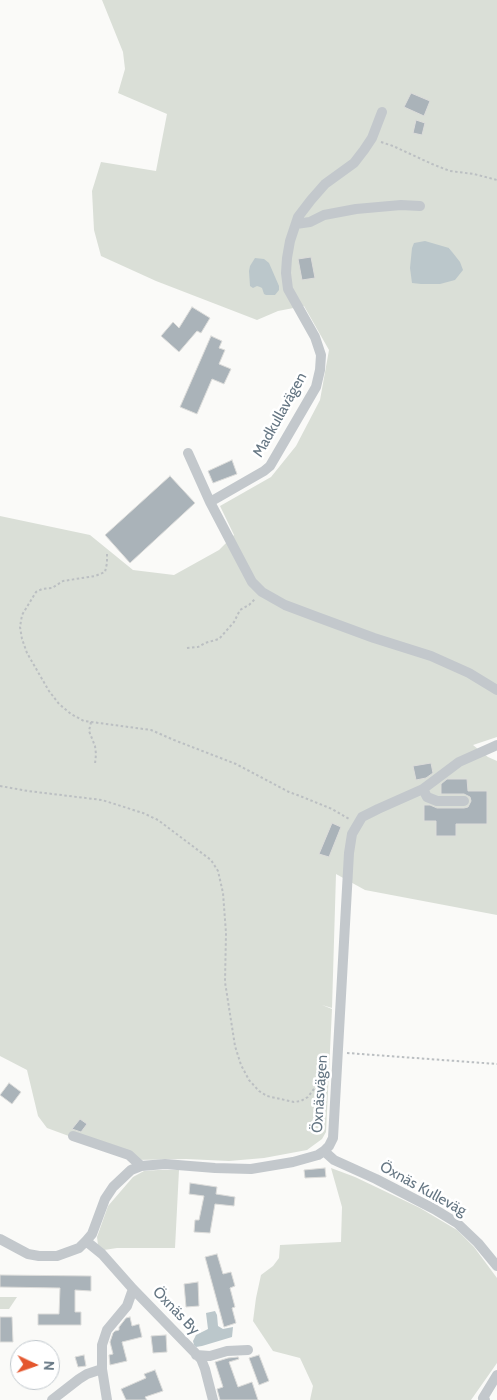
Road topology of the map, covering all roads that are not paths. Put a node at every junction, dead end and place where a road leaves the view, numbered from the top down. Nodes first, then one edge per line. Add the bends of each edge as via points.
1 (382, 112) dead end
2 (420, 206) dead end
3 (296, 224) junction
4 (188, 453) dead end
5 (210, 502) junction
6 (497, 690) edge
7 (497, 745) edge
8 (423, 789) junction
9 (464, 801) dead end
10 (73, 1136) dead end
11 (324, 1151) junction
12 (141, 1166) junction
13 (0, 1239) edge
14 (86, 1241) junction
15 (497, 1266) edge
16 (133, 1289) junction
17 (248, 1350) dead end
18 (196, 1355) junction
19 (102, 1369) junction
20 (497, 1375) edge
21 (483, 1399) edge
22 (52, 1400) edge
23 (106, 1400) edge
24 (213, 1400) edge

1 - 3 street, Madkullavägen via 372,138 354,163 325,184
2 - 3 street via 356,209
3 - 5 street, Madkullavägen via 286,273 288,288 321,355 316,388 270,466
4 - 5 street
5 - 6 street via 252,582 262,592 285,605 454,665
7 - 8 street via 459,762
8 - 9 street via 427,797 437,801
8 - 11 street, Öxnäsvägen via 362,818 350,844 333,1138
10 - 12 street via 129,1155
11 - 12 street, Öxnäsvägen via 293,1162 251,1169 165,1164
11 - 15 street, Öxnäs Kulleväg via 334,1160 457,1223
12 - 14 street via 113,1187
13 - 14 street via 28,1254 48,1257 78,1248
14 - 16 street, Öxnäs By
16 - 18 street, Öxnäs By
16 - 19 street, Öxnäs By via 127,1306 105,1335
17 - 18 street
18 - 24 street, Öxnäs By via 203,1362
19 - 22 street via 78,1379
19 - 23 street, Öxnäs By
20 - 21 street

